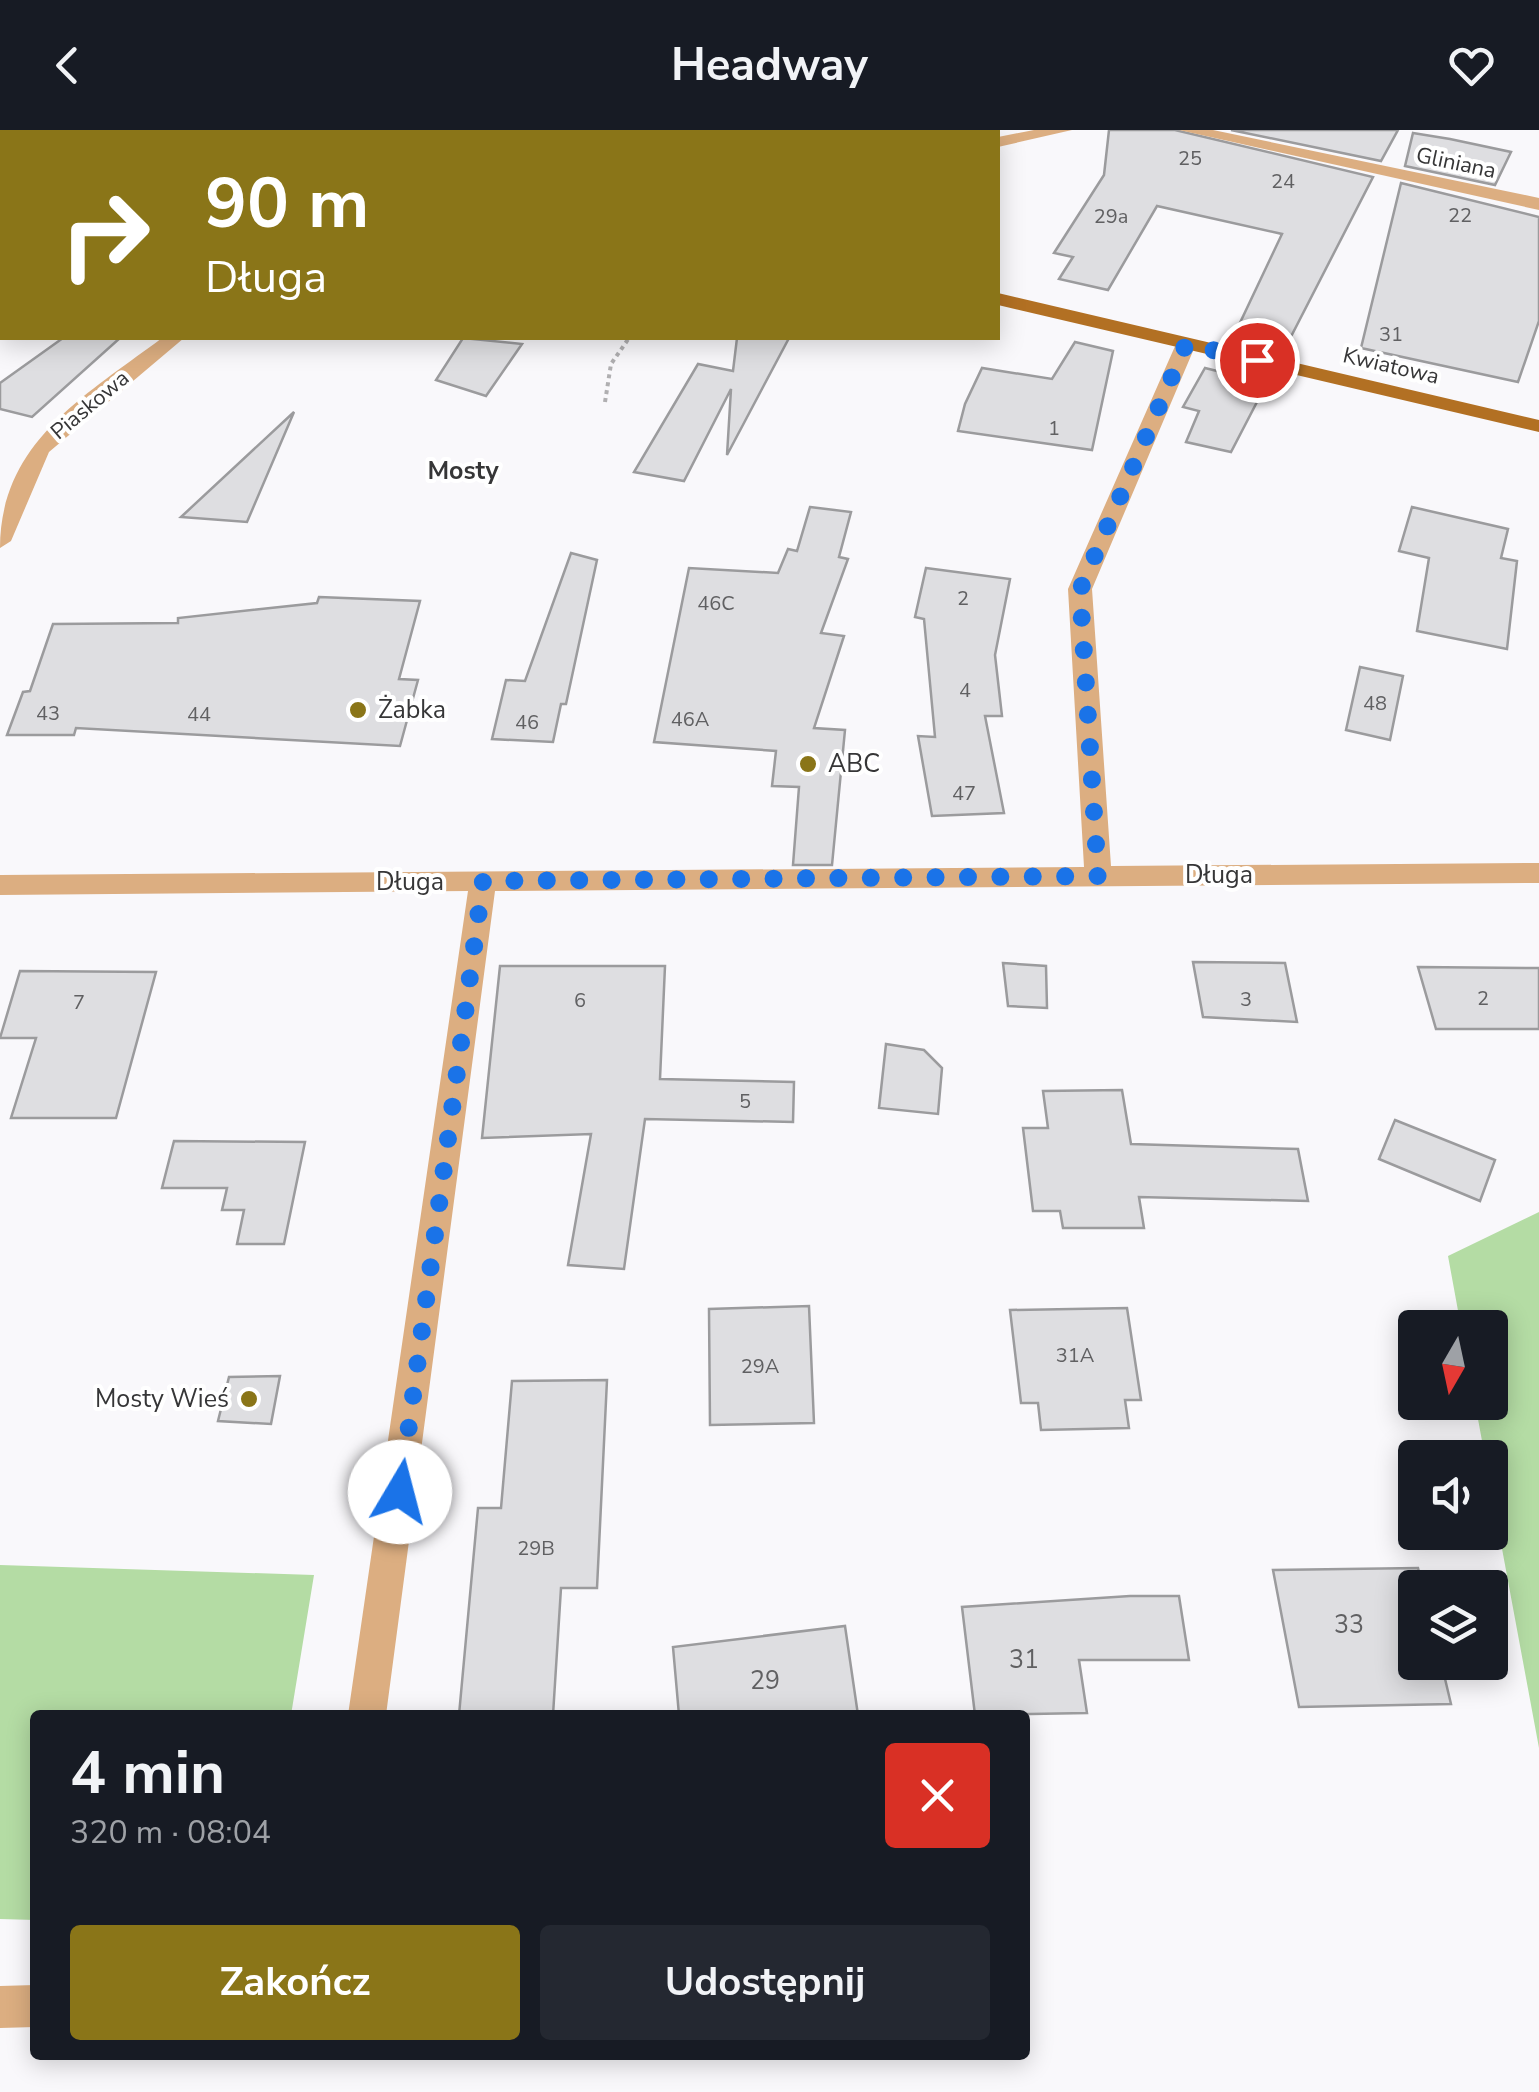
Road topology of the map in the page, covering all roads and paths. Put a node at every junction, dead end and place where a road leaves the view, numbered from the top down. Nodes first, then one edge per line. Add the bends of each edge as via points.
1 (1063, 130) edge
2 (1188, 130) edge
3 (1000, 142) edge
4 (1539, 204) edge
5 (1000, 299) edge
6 (171, 340) edge
7 (628, 340) edge
8 (1186, 344) junction
9 (604, 402) dead end
10 (1539, 426) edge
11 (0, 541) edge
12 (1539, 872) edge
13 (1098, 876) junction
14 (483, 881) junction
15 (0, 884) edge
16 (367, 1710) edge
17 (30, 2006) edge
18 (0, 2008) edge

1 - 3 street
2 - 4 street, Gliniana
5 - 8 main road, Kwiatowa
6 - 11 street, Piaskowa via 39,450
7 - 9 path via 611,364
8 - 10 main road, Kwiatowa
8 - 13 street via 1080,590
12 - 13 street, Długa
13 - 14 street, Długa
14 - 15 street, Długa
14 - 16 street
17 - 18 street

